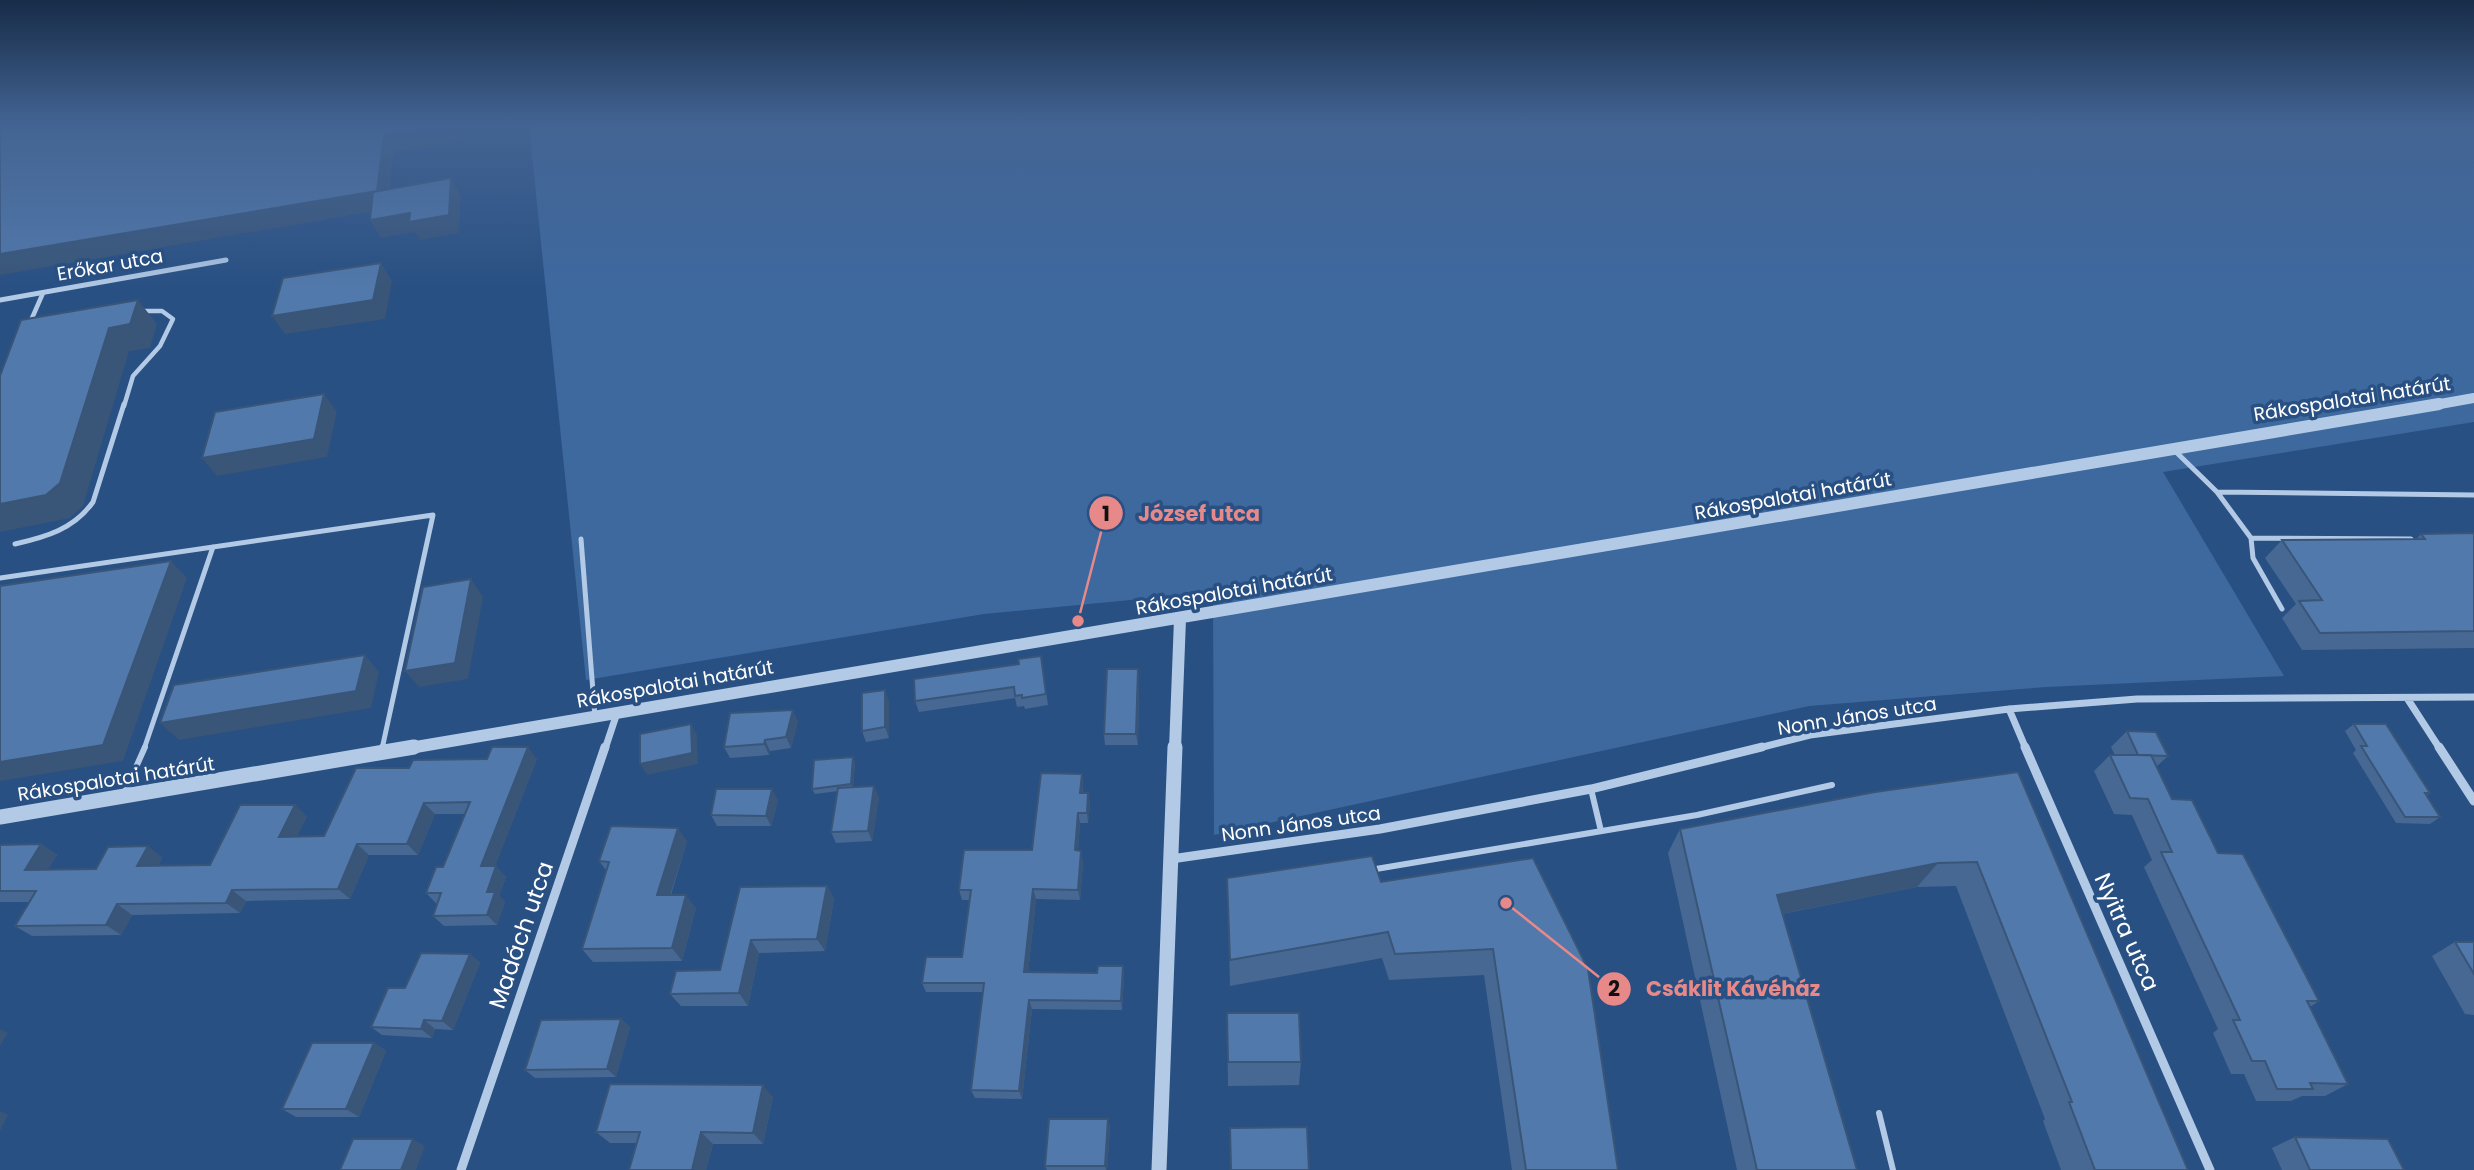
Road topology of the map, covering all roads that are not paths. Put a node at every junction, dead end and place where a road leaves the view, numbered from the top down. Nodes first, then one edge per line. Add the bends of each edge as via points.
1 (226, 260) dead end
2 (43, 293) junction
3 (0, 300) edge
4 (136, 312) edge
5 (40, 328) edge
6 (2474, 398) edge
7 (2173, 448) junction
8 (2217, 492) junction
9 (2474, 495) edge
10 (2251, 538) junction
11 (581, 539) dead end
12 (2418, 539) edge
13 (15, 544) dead end
14 (213, 547) junction
15 (0, 578) edge
16 (2282, 609) dead end
17 (1181, 619) junction
18 (2474, 697) edge
19 (2407, 698) junction
20 (2009, 709) junction
21 (617, 713) junction
22 (595, 717) junction
23 (380, 753) junction
24 (1832, 785) dead end
25 (1591, 789) junction
26 (123, 797) junction
27 (2474, 801) edge
28 (0, 817) edge
29 (1601, 831) junction
30 (1170, 859) junction
31 (1356, 873) edge
32 (1878, 1112) dead end
33 (461, 1170) edge
34 (1159, 1170) edge
35 (1893, 1170) edge
36 (2210, 1170) edge

1 - 2 street, Erőkar utca
2 - 3 street, Erőkar utca
2 - 5 lane via 27,330
4 - 13 lane via 162,311 173,319 160,346 133,376 93,502 86,513 61,530
6 - 7 street, Rákospalotai határút
7 - 8 lane
7 - 17 street, Rákospalotai határút
8 - 9 lane
8 - 10 lane
10 - 12 lane
10 - 16 lane via 2253,558
11 - 22 lane
14 - 15 lane
14 - 23 lane via 433,515
14 - 26 lane via 143,752
17 - 21 street, Rákospalotai határút
17 - 30 street
18 - 19 street, Nonn János utca
19 - 20 street, Nonn János utca via 2137,699
19 - 27 street
20 - 25 street, Nonn János utca via 1810,735
20 - 36 street, Nyitra utca
21 - 22 street, Rákospalotai határút
21 - 33 street, Madách utca
22 - 23 street, Rákospalotai határút
23 - 26 street, Rákospalotai határút
24 - 29 lane
25 - 29 lane
25 - 30 street, Nonn János utca via 1380,829
26 - 28 street, Rákospalotai határút
29 - 31 lane
30 - 34 street
32 - 35 lane

